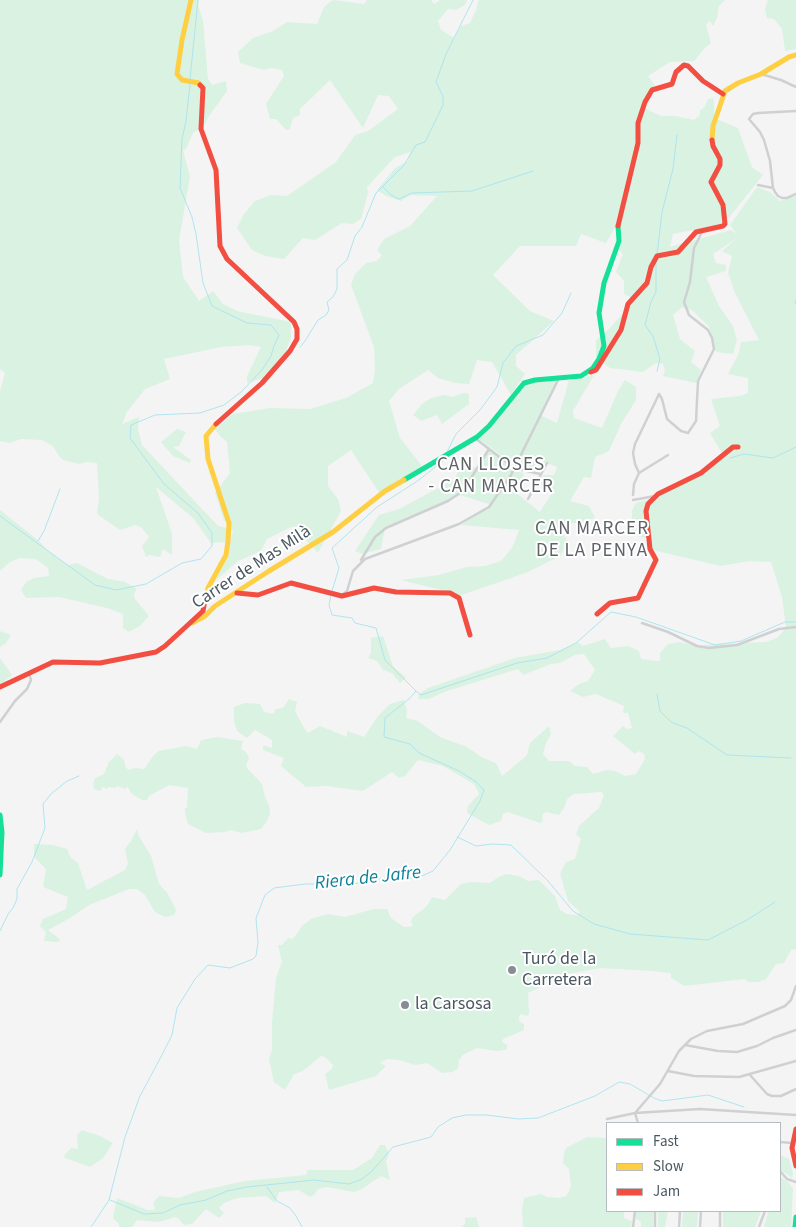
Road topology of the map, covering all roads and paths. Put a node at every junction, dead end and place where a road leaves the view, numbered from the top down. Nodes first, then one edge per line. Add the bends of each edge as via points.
1 (190, 0) edge
2 (796, 55) edge
3 (762, 74) junction
4 (796, 87) edge
5 (723, 94) junction
6 (796, 111) edge
7 (758, 186) dead end
8 (773, 188) junction
9 (796, 194) edge
10 (704, 229) junction
11 (589, 372) junction
12 (559, 378) junction
13 (476, 438) junction
14 (738, 447) dead end
15 (489, 449) junction
16 (668, 455) dead end
17 (548, 463) dead end
18 (514, 468) junction
19 (638, 472) junction
20 (540, 474) junction
21 (633, 495) dead end
22 (655, 496) junction
23 (528, 499) dead end
24 (632, 500) dead end
25 (360, 562) junction
26 (237, 593) junction
27 (342, 596) junction
28 (597, 614) dead end
29 (642, 623) dead end
30 (186, 626) junction
31 (796, 627) edge
32 (470, 635) dead end
33 (29, 674) junction
34 (0, 688) edge
35 (0, 722) edge
36 (0, 814) edge
37 (0, 875) edge
38 (796, 986) edge
39 (796, 1030) edge
40 (684, 1045) junction
41 (796, 1061) edge
42 (667, 1071) junction
43 (750, 1075) junction
44 (796, 1089) edge
45 (635, 1114) junction
46 (796, 1115) edge
47 (607, 1118) dead end
48 (638, 1122) edge
49 (796, 1129) edge
50 (781, 1142) edge
51 (792, 1143) junction
52 (796, 1166) edge
53 (781, 1172) edge
54 (796, 1182) edge
55 (635, 1212) edge
56 (655, 1212) edge
57 (680, 1212) edge
58 (701, 1212) edge
59 (720, 1212) edge
60 (765, 1212) edge
61 (796, 1217) edge
62 (633, 1227) edge
63 (656, 1227) edge
64 (679, 1227) edge
65 (700, 1227) edge
66 (720, 1227) edge
67 (759, 1227) edge
68 (795, 1227) edge

1 - 30 street via 177,72 182,80 199,83 202,88 201,129 216,170 220,246 227,259 294,322 298,334 293,347 262,383 206,436 208,459 229,523 228,541 226,555 208,588 203,611
2 - 3 street
3 - 4 street
3 - 5 street via 738,82
5 - 10 street via 712,137 720,165 711,182 723,206 725,222 723,226
5 - 11 street via 684,65 676,72 672,84 652,90 645,102 618,226 619,241 604,283 598,313 604,346
6 - 8 street via 758,113 749,119 764,140
7 - 8 street
8 - 9 street via 782,198
10 - 11 street via 693,234 678,252 654,259 647,283 628,304 621,330 596,370
10 - 19 street via 694,248 684,302 689,315 708,330 714,349 698,381 696,421 688,433 681,431 667,419 659,394 635,444 633,453
11 - 12 street, Carrer de Mas Milà
12 - 13 street, Carrer de Mas Milà via 524,383
12 - 18 street
13 - 15 street
13 - 26 street, Carrer de Mas Milà via 385,491 333,532
14 - 22 street via 701,473
15 - 18 street
15 - 25 street via 463,491 386,528 375,537
16 - 19 street
17 - 20 street
18 - 20 street
18 - 25 street via 489,507 459,524 389,548
19 - 21 street
20 - 23 street
22 - 24 street
22 - 28 street via 646,510 650,549 656,560 638,598 610,603
25 - 27 street
26 - 27 street via 258,595 291,583
26 - 30 street, Carrer de Mas Milà
27 - 32 street via 374,588 396,592 450,593 459,598
29 - 31 street via 709,648 737,645 779,629
30 - 33 street via 160,650 147,655 93,663 53,662
33 - 34 street
33 - 35 street via 31,680 27,689
36 - 37 street
38 - 40 street via 785,1006 744,1024 701,1033
39 - 40 street via 737,1052
40 - 42 street
41 - 43 street
42 - 43 street via 711,1077
42 - 45 street
43 - 44 street via 772,1096 781,1096
45 - 46 street via 700,1109
45 - 47 street
45 - 48 street
49 - 51 street
50 - 51 street
51 - 52 street
53 - 54 street
55 - 62 street
56 - 63 street
57 - 64 street
58 - 65 street
59 - 66 street
60 - 67 street
61 - 68 street

